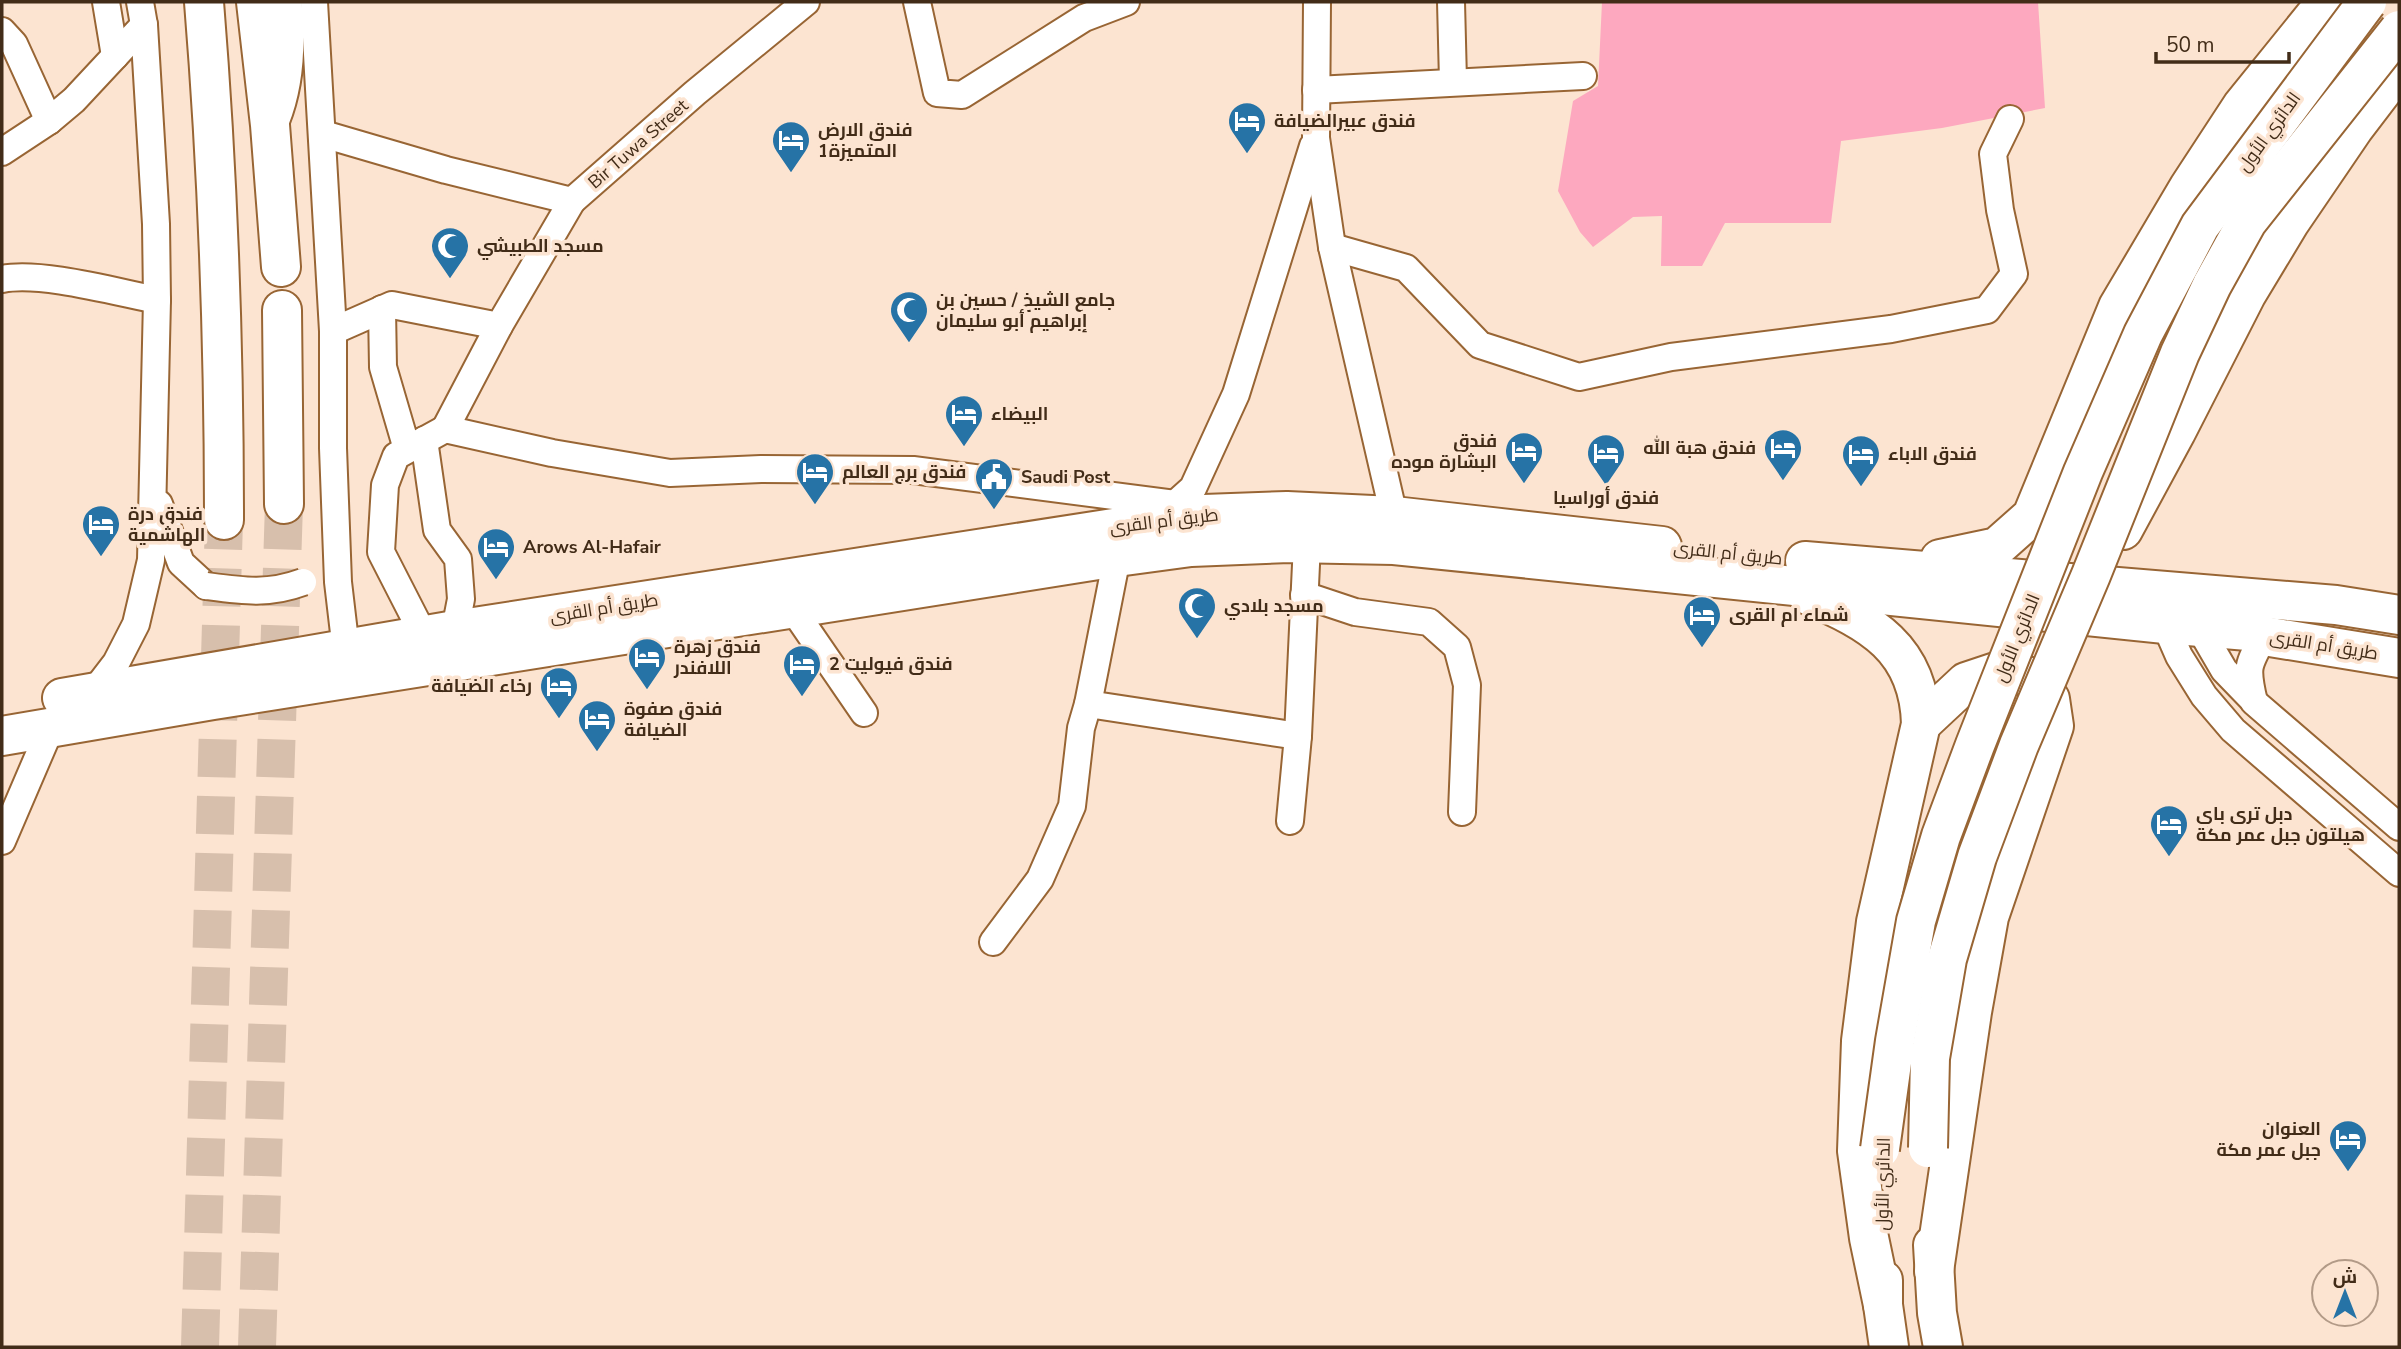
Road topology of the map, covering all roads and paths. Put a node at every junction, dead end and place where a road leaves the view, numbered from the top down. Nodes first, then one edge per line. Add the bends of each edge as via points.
1 (106, 2) edge
2 (204, 2) edge
3 (256, 2) edge
4 (285, 2) edge
5 (314, 2) edge
6 (806, 2) edge
7 (917, 2) edge
8 (1126, 2) edge
9 (1317, 2) edge
10 (1451, 2) edge
11 (2326, 2) edge
12 (2367, 2) edge
13 (142, 14) edge
14 (2399, 30) edge
15 (2, 31) edge
16 (115, 56) junction
17 (2399, 69) edge
18 (1583, 76) dead end
19 (1453, 81) junction
20 (1316, 90) junction
21 (2010, 119) dead end
22 (49, 121) junction
23 (270, 125) junction
24 (323, 134) junction
25 (1316, 138) junction
26 (2, 152) edge
27 (572, 201) junction
28 (1332, 247) junction
29 (281, 267) dead end
30 (2, 279) edge
31 (157, 299) junction
32 (382, 309) junction
33 (282, 310) dead end
34 (499, 326) junction
35 (334, 331) junction
36 (425, 439) junction
37 (154, 489) junction
38 (284, 504) tunnel mouth
39 (1166, 512) junction
40 (1394, 516) junction
41 (223, 520) tunnel mouth
42 (336, 521) junction
43 (1307, 543) junction
44 (1117, 557) junction
45 (1781, 572) junction
46 (2091, 575) junction
47 (1304, 595) junction
48 (2399, 601) edge
49 (2336, 605) junction
50 (792, 608) junction
51 (2399, 615) edge
52 (2182, 626) junction
53 (440, 633) junction
54 (2256, 633) junction
55 (2399, 639) edge
56 (346, 650) junction
57 (2399, 657) edge
58 (93, 693) junction
59 (2254, 702) junction
60 (1088, 704) junction
61 (2, 709) edge
62 (864, 713) dead end
63 (1921, 724) junction
64 (51, 727) junction
65 (2, 736) edge
66 (1298, 736) junction
67 (1462, 813) dead end
68 (1290, 821) dead end
69 (2399, 827) edge
70 (2, 841) edge
71 (2399, 873) edge
72 (993, 942) dead end
73 (1869, 1150) junction
74 (1934, 1271) junction
75 (1889, 1347) edge
76 (1943, 1347) edge

1 - 16 street
2 - 41 highway via 224,383
3 - 23 highway
4 - 23 main road via 288,34 282,96
5 - 24 street
6 - 27 street, Bir Tuwa Street
7 - 8 street via 937,93 962,95 1084,18
9 - 20 street
10 - 19 street
11 - 45 highway via 2242,106 2118,307 2032,516 1997,547 1944,559
12 - 73 highway, الدائري الأول, bridge via 2200,226 2143,334 2083,472 1941,836 1916,921 1895,1041
13 - 16 street
13 - 31 street
14 - 46 highway, الدائري الأول, bridge via 2241,233 2180,353
15 - 22 street via 14,44
16 - 22 street
17 - 46 highway via 2290,222 2246,295 2124,530
18 - 19 street
19 - 20 street
20 - 25 street
21 - 28 street via 1993,154 2014,274 1987,310 1891,329 1671,357 1579,377 1480,345 1406,268
22 - 26 street
23 - 29 highway
24 - 27 street, Bir Tuwa Street
24 - 35 street
25 - 28 street
25 - 39 street via 1236,394 1193,488
27 - 34 street
28 - 40 street
30 - 31 street via 58,281
31 - 37 street
32 - 34 street via 392,305
32 - 35 street
32 - 36 street via 383,368
33 - 38 highway
34 - 36 street
35 - 42 street
36 - 39 street via 552,453 670,473 913,470
36 - 53 street via 437,530 458,559 461,599
36 - 53 street via 396,456 385,485 382,552
37 - 42 street, bridge via 181,563 206,586 257,592 303,582 324,565
37 - 58 street via 151,560 136,624 116,663
39 - 40 highway, طريق أم القرى
39 - 44 highway
39 - 53 highway, طريق أم القرى
40 - 45 highway, طريق أم القرى
42 - 56 street
43 - 44 highway, طريق أم القرى via 1191,547
43 - 45 highway, طريق أم القرى
43 - 47 street
44 - 50 highway, طريق أم القرى
44 - 60 street
45 - 49 highway, طريق أم القرى
45 - 52 highway, طريق أم القرى
45 - 63 highway via 1883,634 1904,659 1921,704
46 - 74 highway, الدائري الأول, bridge via 2014,757 1977,857 1947,959 1930,1058 1928,1148
47 - 66 street
47 - 67 street via 1355,612 1429,622 1457,647 1467,685
48 - 49 highway, طريق أم القرى
49 - 51 highway, طريق أم القرى
50 - 62 street
50 - 64 highway, طريق أم القرى
52 - 54 highway, طريق أم القرى
52 - 59 street
52 - 71 street via 2185,666 2233,730
53 - 56 highway, طريق أم القرى
54 - 55 highway, طريق أم القرى
54 - 57 highway, طريق أم القرى
54 - 59 street via 2248,675
56 - 58 highway, طريق أم القرى
58 - 61 highway, طريق أم القرى
59 - 69 street
60 - 66 street
60 - 72 street via 1072,806 1040,879
63 - 73 highway via 1876,922 1861,1041
63 - 74 highway via 1966,682 1996,673 2027,676 2050,699 2054,726 1989,917
64 - 65 highway, طريق أم القرى
64 - 70 street
66 - 68 street
73 - 75 highway, الدائري الأول
74 - 76 highway, الدائري الأول

